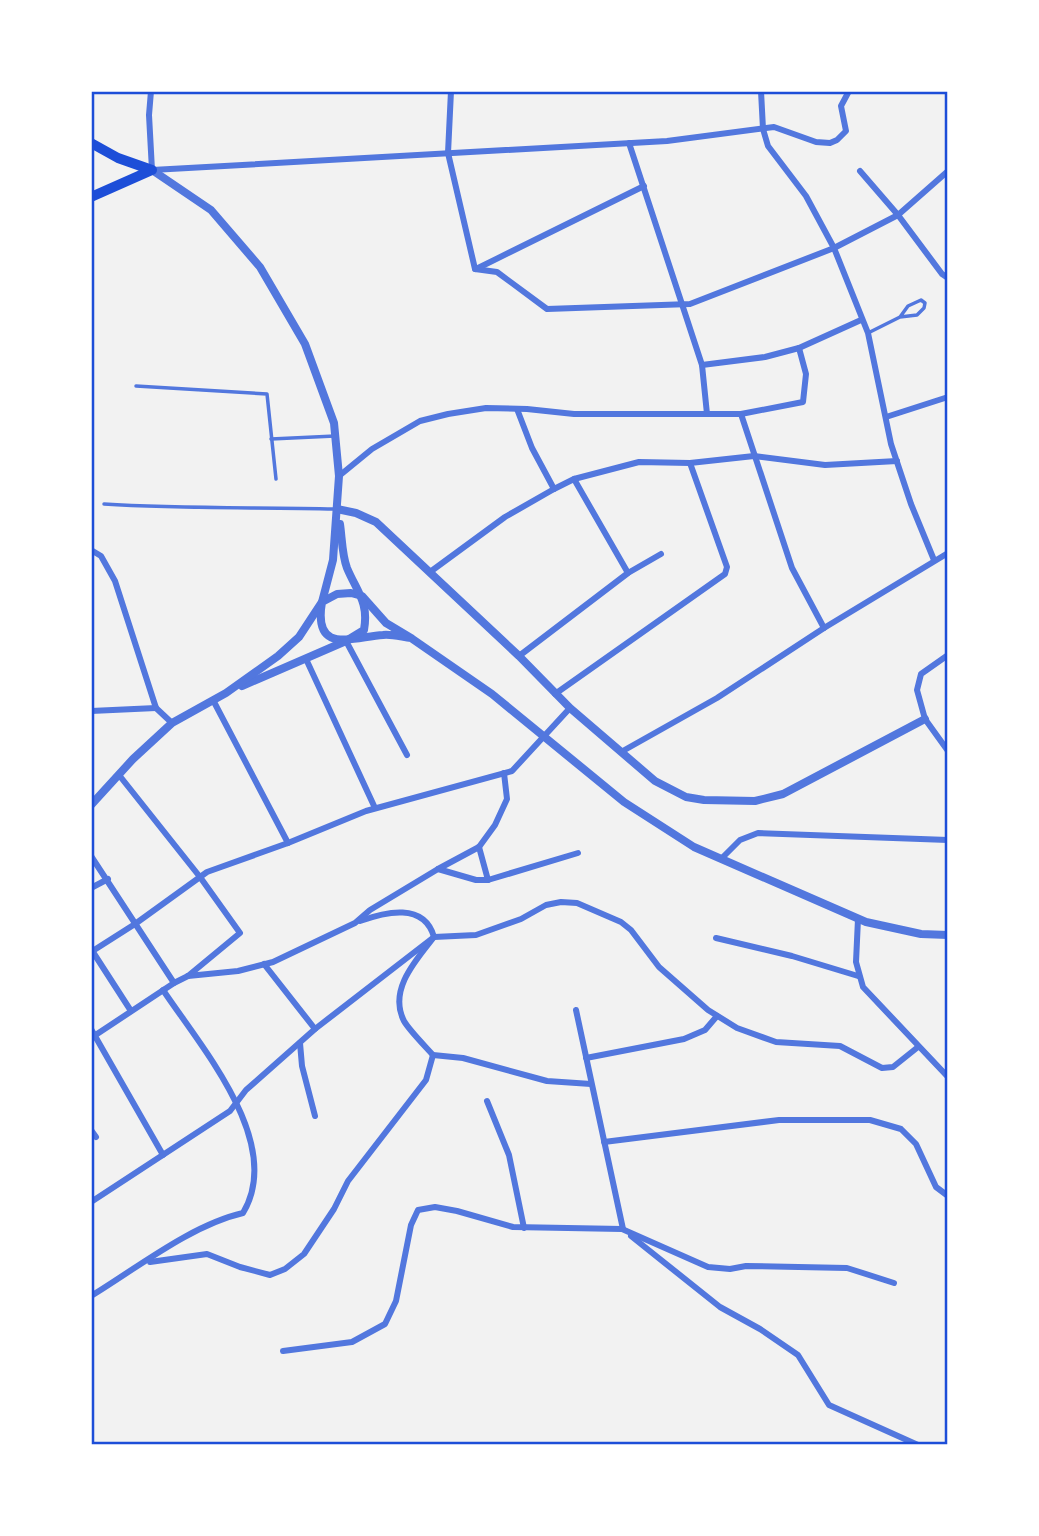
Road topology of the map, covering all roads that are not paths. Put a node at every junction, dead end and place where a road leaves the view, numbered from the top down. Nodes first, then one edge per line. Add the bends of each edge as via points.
1 (151, 91) edge
2 (451, 91) edge
3 (761, 91) edge
4 (849, 91) edge
5 (764, 130) junction
6 (629, 142) junction
7 (91, 143) edge
8 (448, 153) junction
9 (152, 170) junction
10 (860, 171) dead end
11 (948, 171) edge
12 (644, 186) junction
13 (91, 197) edge
14 (898, 215) junction
15 (834, 248) junction
16 (475, 269) junction
17 (948, 278) edge
18 (683, 306) junction
19 (900, 317) junction
20 (861, 320) junction
21 (868, 333) junction
22 (799, 348) junction
23 (702, 365) junction
24 (136, 386) dead end
25 (948, 397) edge
26 (517, 410) junction
27 (706, 414) junction
28 (741, 414) junction
29 (886, 417) junction
30 (335, 436) junction
31 (271, 439) junction
32 (754, 456) junction
33 (897, 461) junction
34 (690, 463) junction
35 (339, 476) junction
36 (276, 479) dead end
37 (573, 479) junction
38 (554, 489) junction
39 (104, 504) dead end
40 (337, 509) junction
41 (91, 550) edge
42 (948, 553) edge
43 (661, 554) dead end
44 (934, 561) junction
45 (430, 572) junction
46 (628, 573) junction
47 (362, 596) junction
48 (322, 602) junction
49 (824, 628) junction
50 (411, 638) junction
51 (346, 641) junction
52 (948, 655) edge
53 (519, 656) junction
54 (306, 659) junction
55 (226, 693) junction
56 (555, 694) junction
57 (213, 700) junction
58 (156, 708) junction
59 (570, 708) junction
60 (91, 711) edge
61 (925, 719) junction
62 (172, 723) junction
63 (545, 737) junction
64 (948, 751) edge
65 (621, 752) junction
66 (407, 755) dead end
67 (505, 773) junction
68 (119, 775) junction
69 (91, 805) edge
70 (375, 808) junction
71 (948, 840) edge
72 (288, 843) junction
73 (479, 847) junction
74 (578, 853) dead end
75 (91, 856) edge
76 (721, 859) junction
77 (438, 869) junction
78 (200, 877) junction
79 (108, 879) junction
80 (488, 880) junction
81 (91, 888) edge
82 (858, 919) junction
83 (355, 923) junction
84 (135, 924) junction
85 (948, 935) edge
86 (434, 937) junction
87 (716, 938) dead end
88 (91, 950) edge
89 (264, 964) junction
90 (188, 976) junction
91 (858, 976) junction
92 (174, 983) junction
93 (163, 990) junction
94 (576, 1010) dead end
95 (131, 1012) junction
96 (717, 1016) junction
97 (315, 1029) junction
98 (92, 1034) edge
99 (300, 1043) junction
100 (918, 1047) junction
101 (433, 1055) junction
102 (586, 1058) junction
103 (939, 1068) junction
104 (948, 1068) edge
105 (948, 1077) edge
106 (591, 1084) junction
107 (237, 1101) junction
108 (487, 1101) dead end
109 (315, 1116) dead end
110 (604, 1142) junction
111 (163, 1155) junction
112 (948, 1196) edge
113 (91, 1202) edge
114 (524, 1228) junction
115 (622, 1229) junction
116 (145, 1263) junction
117 (894, 1283) dead end
118 (91, 1296) edge
119 (283, 1351) dead end
120 (918, 1445) edge

1 - 9 street
2 - 8 street
3 - 5 street
4 - 5 street via 841,106 846,131 837,140 816,142 774,127
5 - 6 street
5 - 15 street via 768,146 806,197
6 - 8 street
6 - 12 street
7 - 9 main road
8 - 9 street
8 - 16 street
9 - 13 main road
9 - 30 street via 211,210 260,267 305,344
10 - 14 street
11 - 14 street
12 - 16 street
12 - 18 street
14 - 15 street
14 - 17 street
15 - 18 street
15 - 20 street
16 - 18 street via 497,272 547,309
18 - 23 street
19 - 19 lane via 917,315 925,303 913,303
19 - 21 lane
20 - 21 street
20 - 22 street
21 - 29 street
22 - 23 street
22 - 28 street via 806,374 803,402
23 - 27 street
24 - 31 lane via 267,394
25 - 29 street
26 - 27 street
26 - 35 street via 486,408 420,421 372,449
26 - 38 street
27 - 28 street
28 - 32 street
29 - 33 street
30 - 31 lane
30 - 35 street
31 - 36 lane
32 - 33 street via 825,465
32 - 34 street
32 - 49 street via 792,568
33 - 44 street
34 - 37 street via 639,462
34 - 56 street via 727,567 725,574
35 - 40 street
37 - 38 street
37 - 46 street
38 - 45 street via 505,517
39 - 40 lane
40 - 45 street via 376,522
40 - 47 street via 346,566
40 - 48 street via 333,560
41 - 58 street via 101,556 115,581
42 - 44 street
43 - 46 street
44 - 49 street
45 - 53 street
46 - 53 street
47 - 48 street via 337,594
47 - 50 street via 386,623
47 - 51 street via 367,614 364,630
48 - 51 street via 319,619 323,629
48 - 55 street via 299,637
49 - 65 street via 717,698
50 - 51 street via 384,635
50 - 63 street
51 - 54 street
51 - 66 street
52 - 61 street via 921,674 917,690
53 - 56 street
54 - 55 street
54 - 70 street
55 - 57 street
56 - 59 street
57 - 62 street
57 - 72 street
58 - 60 street
58 - 62 street
59 - 63 street
59 - 65 street
61 - 64 street
61 - 65 street via 783,794 755,801 686,797 655,781
62 - 68 street
63 - 67 street
63 - 76 street via 624,802
67 - 70 street
67 - 73 street via 507,799
68 - 69 street
68 - 78 street
70 - 72 street
71 - 76 street via 758,833 740,841
72 - 78 street
73 - 77 street
73 - 80 street
74 - 80 street
75 - 79 street
76 - 82 street
77 - 80 street
77 - 83 street
78 - 84 street
78 - 90 street via 240,933
79 - 81 street
79 - 84 street
82 - 85 street via 921,934
82 - 91 street
83 - 86 street via 386,912 404,912 425,919
83 - 89 street
84 - 88 street
84 - 92 street
86 - 96 street via 477,935 546,905 577,903 631,930 659,968
86 - 97 street
86 - 101 street via 401,986 400,1008 405,1022
87 - 91 street
88 - 95 street
89 - 90 street
89 - 97 street
90 - 92 street
91 - 100 street
92 - 93 street
93 - 95 street
93 - 107 street
94 - 102 street
95 - 98 street
96 - 100 street via 776,1042 840,1046 882,1068 893,1067
96 - 102 street via 705,1030 684,1039
97 - 99 street
98 - 111 street
99 - 107 street
99 - 109 street
100 - 103 street
101 - 106 street via 463,1058 547,1081
101 - 116 street via 426,1080 348,1181 304,1254 285,1269 270,1275 208,1254
102 - 106 street
103 - 104 street
103 - 105 street
106 - 110 street
107 - 111 street via 230,1111
107 - 116 street via 254,1157 252,1199 243,1213 211,1223
108 - 114 street via 509,1155
110 - 112 street via 779,1120 870,1120 901,1129 916,1144 936,1186
110 - 115 street
111 - 113 street
114 - 115 street
114 - 119 street via 457,1211 418,1210 396,1301 385,1324 352,1342
115 - 117 street via 708,1267 847,1268
115 - 120 street via 720,1307 798,1355 829,1405
116 - 118 street

